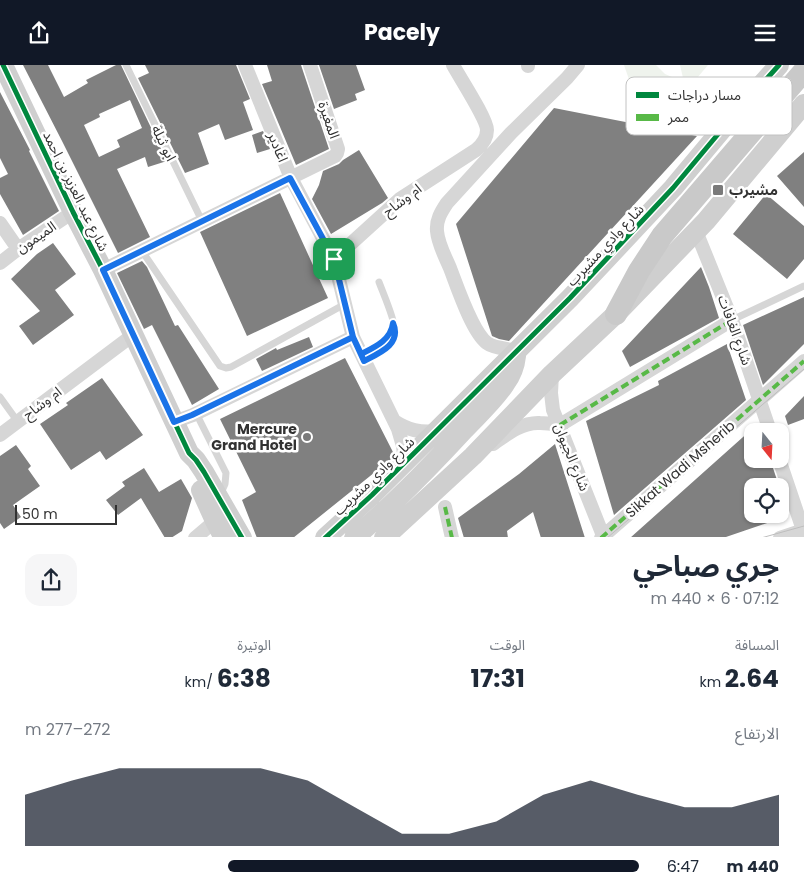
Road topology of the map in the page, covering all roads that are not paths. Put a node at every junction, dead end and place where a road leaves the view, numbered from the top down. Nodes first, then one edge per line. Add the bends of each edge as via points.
1 (3, 65) edge
2 (126, 65) edge
3 (245, 65) edge
4 (310, 65) edge
5 (453, 65) edge
6 (578, 65) edge
7 (779, 65) edge
8 (804, 71) edge
9 (768, 77) edge
10 (792, 85) edge
11 (804, 104) edge
12 (792, 118) edge
13 (717, 135) edge
14 (749, 135) edge
15 (778, 135) edge
16 (290, 178) junction
17 (74, 212) junction
18 (202, 221) junction
19 (0, 223) edge
20 (696, 231) junction
21 (18, 249) junction
22 (142, 251) junction
23 (334, 259) junction
24 (0, 263) edge
25 (103, 270) junction
26 (379, 282) dead end
27 (804, 286) edge
28 (345, 304) junction
29 (616, 314) junction
30 (732, 320) junction
31 (133, 335) junction
32 (353, 337) junction
33 (517, 351) junction
34 (363, 358) junction
35 (804, 361) edge
36 (552, 375) junction
37 (0, 397) edge
38 (760, 400) junction
39 (394, 421) junction
40 (18, 422) junction
41 (767, 423) edge
42 (560, 425) junction
43 (187, 428) junction
44 (437, 431) junction
45 (0, 435) edge
46 (473, 457) junction
47 (405, 463) junction
48 (782, 468) edge
49 (219, 498) junction
50 (445, 507) dead end
51 (220, 529) edge
52 (804, 531) edge
53 (195, 537) edge
54 (242, 537) edge
55 (325, 537) edge
56 (354, 537) edge
57 (384, 537) edge
58 (452, 537) edge
59 (603, 537) edge
60 (780, 537) edge

1 - 17 street, شارع عبد العزيز بن احمد
2 - 18 lane, ابو ثيلة
3 - 16 street, اغادير
4 - 16 street, المغيرة via 338,149 335,156
5 - 23 street, ام وشاح via 486,123 485,141 400,199
6 - 33 street via 441,211 437,225 438,239 480,336 488,344
7 - 9 street, شارع وادي مشيرب
8 - 10 main road
11 - 12 street
13 - 33 street, شارع وادي مشيرب via 673,188
14 - 29 main road via 662,236
15 - 20 street
16 - 18 street, المغيرة
16 - 23 street, اغادير
17 - 21 street, الميمون
17 - 25 street, شارع عبد العزيز بن احمد
18 - 22 street, المغيرة
19 - 21 street
20 - 29 street
20 - 30 street, شارع الغافات
21 - 24 street, الميمون
22 - 25 street, المغيرة
22 - 28 lane via 220,367 231,367
23 - 28 street, اغادير
25 - 31 street, شارع عبد العزيز بن احمد
26 - 34 lane via 393,323 392,330
27 - 30 lane
28 - 32 street, اغادير
29 - 36 street
30 - 38 street, شارع الغافات
30 - 42 street
31 - 40 street, ام وشاح
31 - 43 street, شارع عبد العزيز بن احمد
32 - 34 street, اغادير
32 - 43 street
33 - 44 street, شارع وادي مشيرب
33 - 56 street via 511,374 499,393 378,518
34 - 39 street, اغادير
35 - 38 street, Sikkat Wadi Msherib
36 - 42 street, شارع الجيوان via 553,410
36 - 46 street
37 - 40 lane
38 - 41 street, شارع الغافات
38 - 59 street, Sikkat Wadi Msherib
39 - 44 street via 410,429
39 - 47 street, اغادير
40 - 45 street, ام وشاح
42 - 46 street via 527,424
42 - 59 street, شارع الجيوان
43 - 49 street, شارع عبد العزيز بن احمد via 196,460
43 - 49 lane via 226,473 226,484
43 - 51 street, شارع عبد العزيز بن احمد via 191,463
44 - 47 street, شارع وادي مشريب
46 - 57 street
47 - 55 street, شارع وادي مشريب
48 - 52 street
49 - 54 street, شارع عبد العزيز بن احمد
50 - 58 street
51 - 53 street
52 - 60 street

